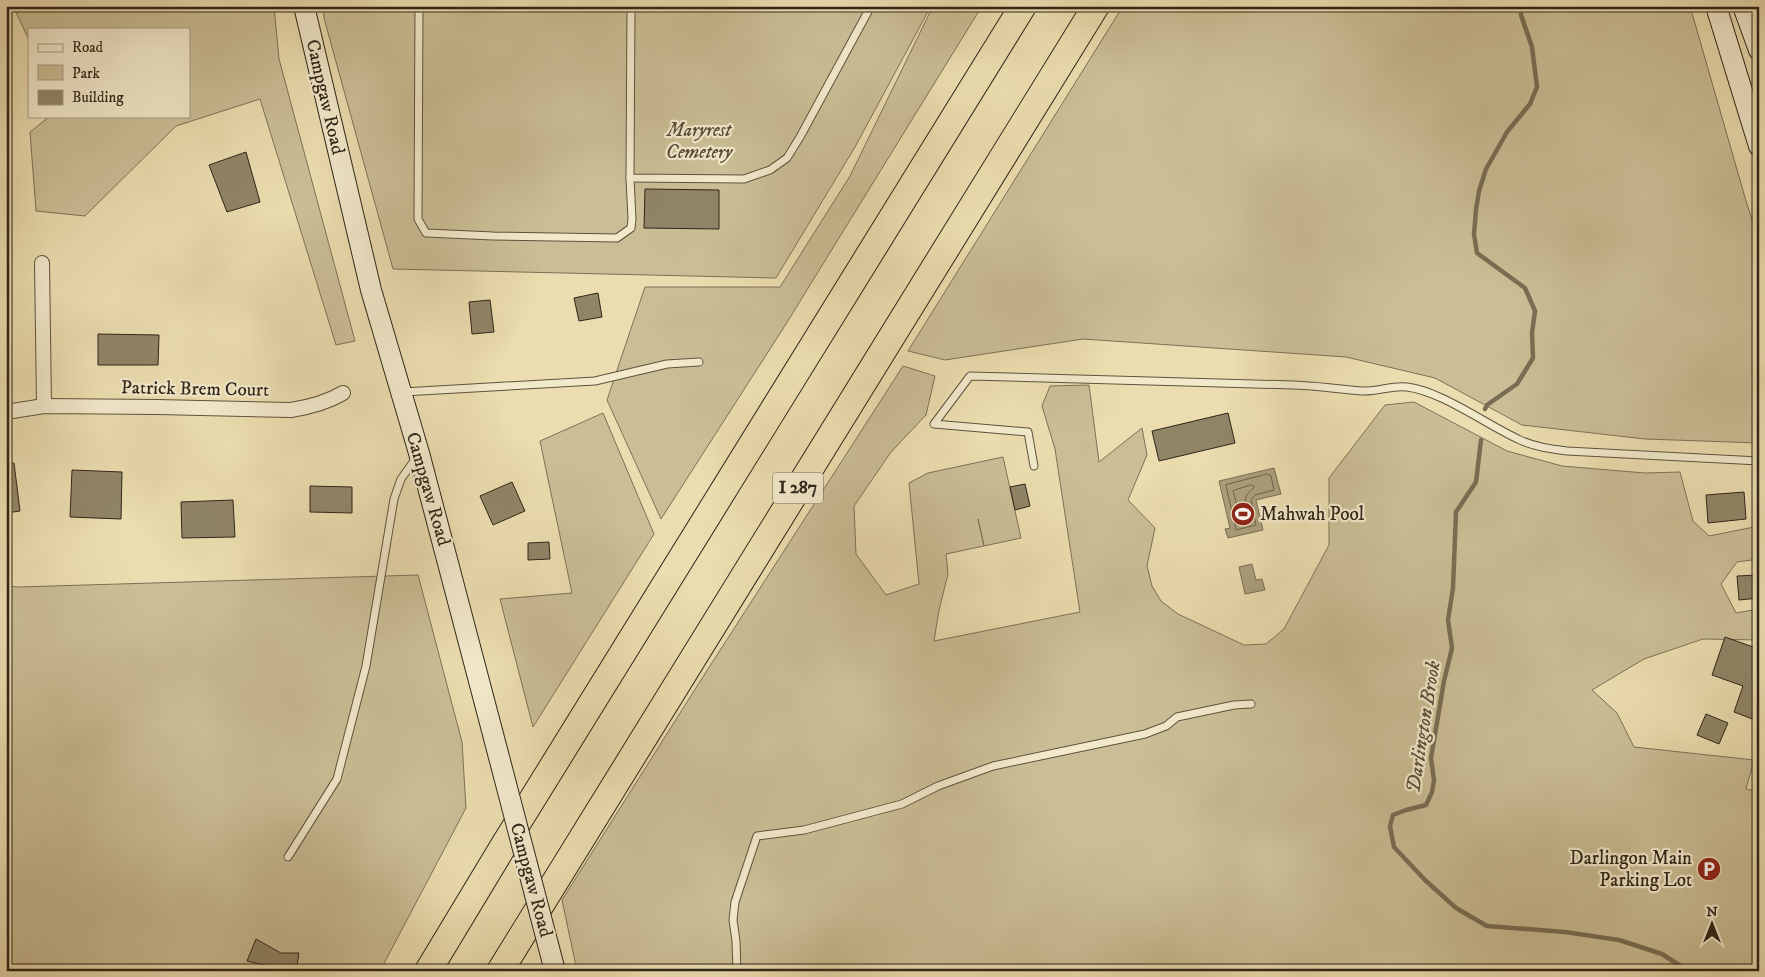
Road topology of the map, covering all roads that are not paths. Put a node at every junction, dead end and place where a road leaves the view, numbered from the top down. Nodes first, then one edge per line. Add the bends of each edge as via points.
1 (304, 6) edge
2 (419, 6) edge
3 (631, 6) edge
4 (871, 6) edge
5 (1023, 6) edge
6 (1096, 6) edge
7 (1716, 6) edge
8 (1743, 6) edge
9 (1759, 50) edge
10 (1759, 146) edge
11 (630, 178) junction
12 (42, 263) dead end
13 (699, 362) dead end
14 (400, 392) junction
15 (342, 393) dead end
16 (44, 406) junction
17 (6, 412) edge
18 (419, 453) junction
19 (1759, 461) edge
20 (1034, 466) dead end
21 (1251, 704) dead end
22 (288, 857) dead end
23 (428, 971) edge
24 (500, 971) edge
25 (555, 971) edge
26 (736, 971) edge

1 - 14 main road, Campgaw Road via 371,290
2 - 11 lane via 418,219 426,233 617,238 631,228
3 - 11 lane
4 - 11 lane via 787,158 770,170 744,179
5 - 23 highway
6 - 24 highway, I 287
7 - 10 main road
8 - 9 main road
12 - 16 street
13 - 14 lane via 667,364 595,381
14 - 18 main road, Campgaw Road
15 - 16 street, Patrick Brem Court via 327,402 291,410
16 - 17 street, Patrick Brem Court
18 - 22 lane via 401,480 394,499 366,666 337,779
18 - 25 main road, Campgaw Road, bridge
19 - 20 lane via 1543,448 1428,393 1408,387 1364,391 1294,385 970,376 934,424 1028,432
21 - 26 lane via 1178,716 1166,726 1145,734 993,766 938,786 902,804 804,830 757,836 735,902

